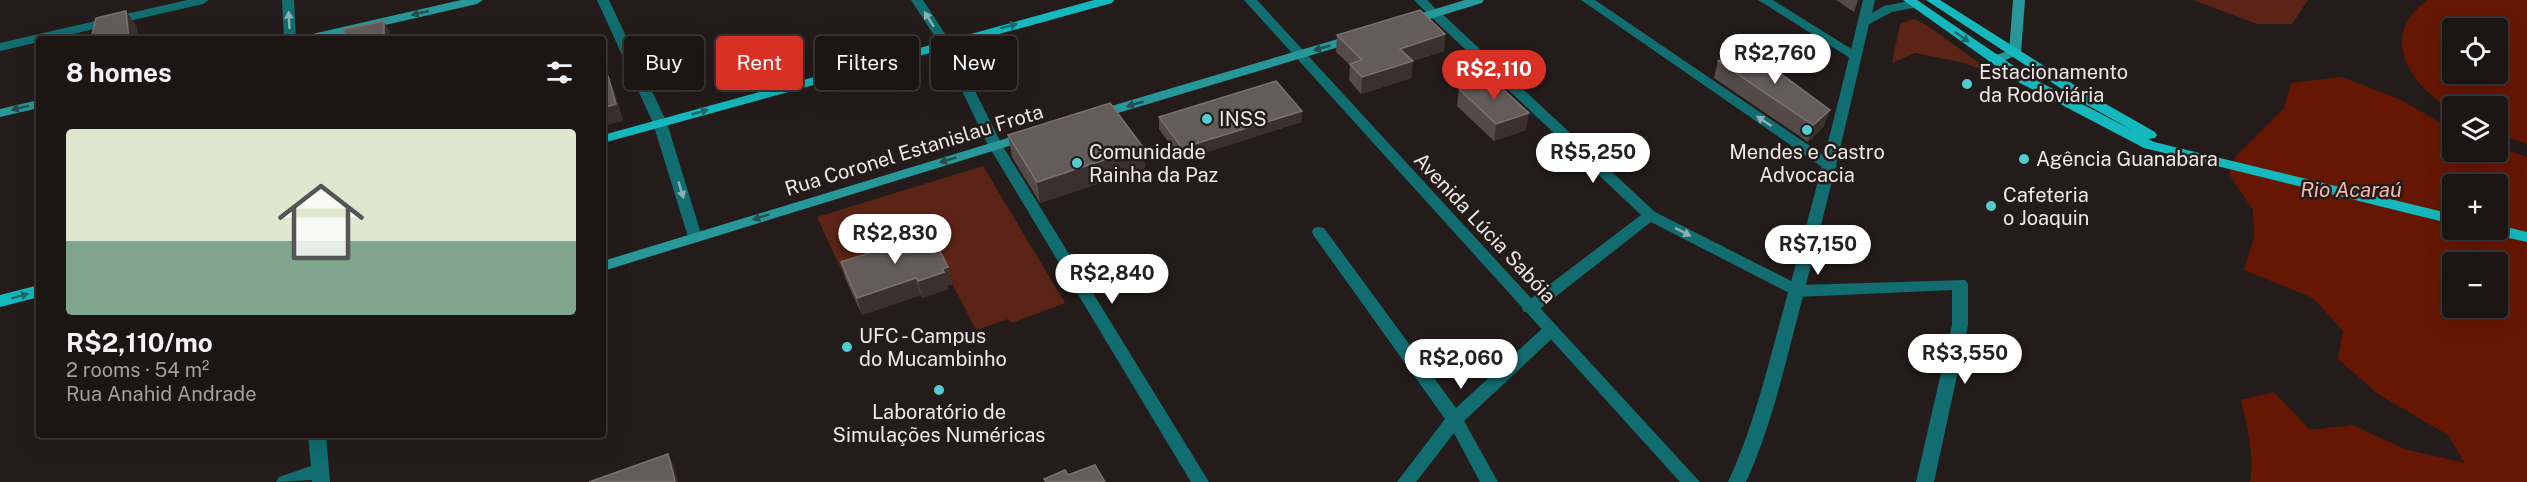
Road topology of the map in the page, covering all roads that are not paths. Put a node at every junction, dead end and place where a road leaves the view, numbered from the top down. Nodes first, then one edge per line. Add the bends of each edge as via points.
1 (203, 0) edge
2 (288, 0) edge
3 (477, 0) edge
4 (603, 0) edge
5 (917, 0) edge
6 (1108, 0) edge
7 (1251, 0) edge
8 (1420, 0) edge
9 (1478, 0) edge
10 (1587, 0) edge
11 (1764, 0) edge
12 (1869, 0) edge
13 (1932, 0) edge
14 (2019, 0) edge
15 (1911, 2) edge
16 (450, 3) edge
17 (1435, 14) junction
18 (1863, 23) junction
19 (1389, 28) edge
20 (1367, 34) edge
21 (48, 36) edge
22 (290, 36) edge
23 (320, 36) edge
24 (940, 36) edge
25 (975, 36) edge
26 (36, 39) edge
27 (0, 47) edge
28 (931, 48) edge
29 (2015, 53) junction
30 (1299, 55) junction
31 (1855, 55) junction
32 (1994, 60) junction
33 (968, 90) edge
34 (36, 105) edge
35 (0, 113) edge
36 (1085, 119) edge
37 (660, 123) junction
38 (1040, 132) edge
39 (606, 138) edge
40 (995, 145) junction
41 (2205, 160) junction
42 (1830, 166) junction
43 (1650, 215) junction
44 (2442, 217) edge
45 (1319, 232) dead end
46 (2508, 233) edge
47 (695, 237) junction
48 (2527, 237) edge
49 (606, 265) edge
50 (1797, 291) junction
51 (36, 292) edge
52 (0, 301) edge
53 (1530, 308) junction
54 (1551, 330) junction
55 (1455, 419) junction
56 (317, 438) edge
57 (320, 476) edge
58 (285, 482) edge
59 (1200, 482) edge
60 (1406, 482) edge
61 (1489, 482) edge
62 (1691, 482) edge
63 (1737, 482) edge
64 (1926, 482) edge

1 - 21 street
22 -> 2 street
3 - 16 main road
4 - 37 street
24 -> 5 street
25 -> 6 main road
7 - 30 street, Avenida Lúcia Sabóia
8 - 17 street
9 - 17 main road
42 -> 10 street
11 - 31 street
12 - 18 street
13 - 29 main road
14 - 29 main road
15 - 18 street
15 -> 32 main road
16 -> 23 main road
17 - 19 main road
17 - 43 street
18 - 31 street
20 -> 30 main road
26 - 27 street
37 -> 28 main road
29 - 32 main road
29 - 41 main road via 2123,121
30 -> 36 main road
30 - 53 street, Avenida Lúcia Sabóia
31 - 42 street
32 - 41 main road via 2133,138
33 - 40 street
34 -> 35 main road
37 - 39 main road
37 -> 47 street
38 - 40 main road, Rua Coronel Estanislau Frota
40 -> 47 main road, Rua Coronel Estanislau Frota
40 - 59 street
41 - 44 main road
42 - 50 street
43 -> 50 street
43 - 53 street
45 - 55 street
46 - 48 main road
47 - 49 main road, Rua Coronel Estanislau Frota
50 - 63 street via 1771,386
50 - 64 street via 1960,284 1960,325
52 -> 51 main road
53 - 54 street, Avenida Lúcia Sabóia
54 - 55 street
54 - 62 street, Avenida Lúcia Sabóia
55 - 60 street
55 - 61 street
56 - 57 street
57 - 58 street

